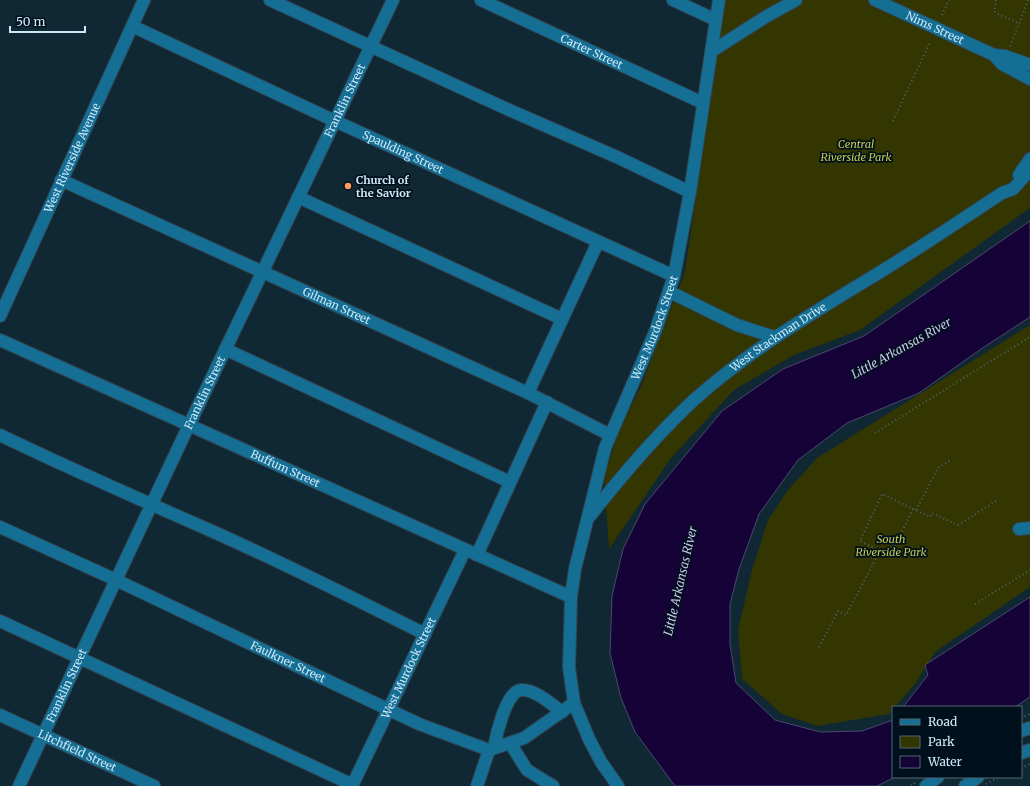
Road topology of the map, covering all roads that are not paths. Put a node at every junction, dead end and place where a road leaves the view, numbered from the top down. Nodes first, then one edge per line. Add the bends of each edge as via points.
1 (144, 0) edge
2 (270, 0) edge
3 (393, 0) edge
4 (481, 0) edge
5 (674, 0) edge
6 (718, 0) edge
7 (796, 0) edge
8 (875, 0) edge
9 (716, 20) junction
10 (132, 26) junction
11 (371, 46) junction
12 (712, 51) junction
13 (994, 55) junction
14 (1030, 64) edge
15 (1030, 79) edge
16 (702, 103) junction
17 (334, 121) junction
18 (1030, 159) edge
19 (1030, 170) edge
20 (61, 180) junction
21 (690, 192) junction
22 (1002, 193) junction
23 (298, 197) junction
24 (598, 242) junction
25 (262, 272) junction
26 (674, 276) junction
27 (670, 292) junction
28 (0, 316) edge
29 (562, 319) junction
30 (774, 337) junction
31 (0, 340) edge
32 (225, 349) junction
33 (528, 393) junction
34 (547, 402) junction
35 (189, 425) junction
36 (0, 435) edge
37 (610, 435) junction
38 (510, 482) junction
39 (151, 505) junction
40 (587, 520) junction
41 (0, 527) edge
42 (465, 550) junction
43 (477, 555) junction
44 (116, 580) junction
45 (571, 597) junction
46 (0, 621) edge
47 (425, 634) junction
48 (80, 658) junction
49 (574, 703) junction
50 (389, 710) junction
51 (562, 712) junction
52 (0, 715) edge
53 (43, 736) junction
54 (510, 743) junction
55 (491, 749) junction
56 (937, 778) edge
57 (977, 778) edge
58 (19, 786) edge
59 (154, 786) edge
60 (353, 786) edge
61 (477, 786) edge
62 (553, 786) edge
63 (618, 786) edge
64 (926, 786) edge
65 (965, 786) edge

1 - 10 street, West Riverside Avenue
2 - 11 street
3 - 11 street, Franklin Street
4 - 16 street, Carter Street
5 - 9 street
6 - 9 street, West Murdock Street
7 - 12 street
8 - 13 street, Nims Street
9 - 12 street, West Murdock Street
10 - 17 street, Spaulding Street
10 - 20 street, West Riverside Avenue
11 - 17 street, Franklin Street
11 - 21 street
12 - 16 street, West Murdock Street
13 - 14 street, Nims Street
13 - 15 street, Nims Street via 1002,64
16 - 21 street, West Murdock Street
17 - 23 street, Franklin Street
17 - 24 street, Spaulding Street
18 - 22 street, West Stackman Drive
19 - 22 street, West Stackman Drive via 1013,189
20 - 25 street, Gilman Street
20 - 28 street, West Riverside Avenue
21 - 26 street, West Murdock Street
22 - 30 street, West Stackman Drive via 925,244
23 - 25 street, Franklin Street
23 - 29 street
24 - 26 street, Spaulding Street
24 - 29 street
25 - 32 street, Franklin Street
25 - 33 street, Gilman Street
26 - 27 street, West Murdock Street
27 - 30 street via 737,325
27 - 37 street, West Murdock Street via 645,358
29 - 33 street
30 - 40 street, West Stackman Drive via 696,398 660,432
31 - 35 street, Buffum Street
32 - 35 street, Franklin Street
32 - 38 street
33 - 34 street, Gilman Street
34 - 37 street, Gilman Street
34 - 38 street
35 - 39 street, Franklin Street
35 - 42 street, Buffum Street
36 - 39 street
37 - 40 street, West Murdock Street
38 - 43 street
39 - 44 street, Franklin Street
39 - 47 street via 208,529
40 - 45 street, West Murdock Street
41 - 44 street, Faulkner Street
42 - 43 street, Buffum Street
42 - 47 street, West Murdock Street
43 - 45 street, Buffum Street
44 - 48 street, Franklin Street
44 - 50 street, Faulkner Street
45 - 49 street, West Murdock Street via 569,667
46 - 48 street
47 - 50 street, West Murdock Street
48 - 53 street, Franklin Street
48 - 60 street
49 - 51 street
49 - 63 street, West Murdock Street via 589,739
50 - 55 street, Faulkner Street via 419,724
50 - 60 street, West Murdock Street
51 - 54 street via 524,738
51 - 55 street via 528,691 516,692 505,709
52 - 53 street, Litchfield Street
53 - 58 street, Franklin Street
53 - 59 street, Litchfield Street
54 - 55 street
54 - 62 street via 527,770
55 - 61 street
56 - 64 street
57 - 65 street

